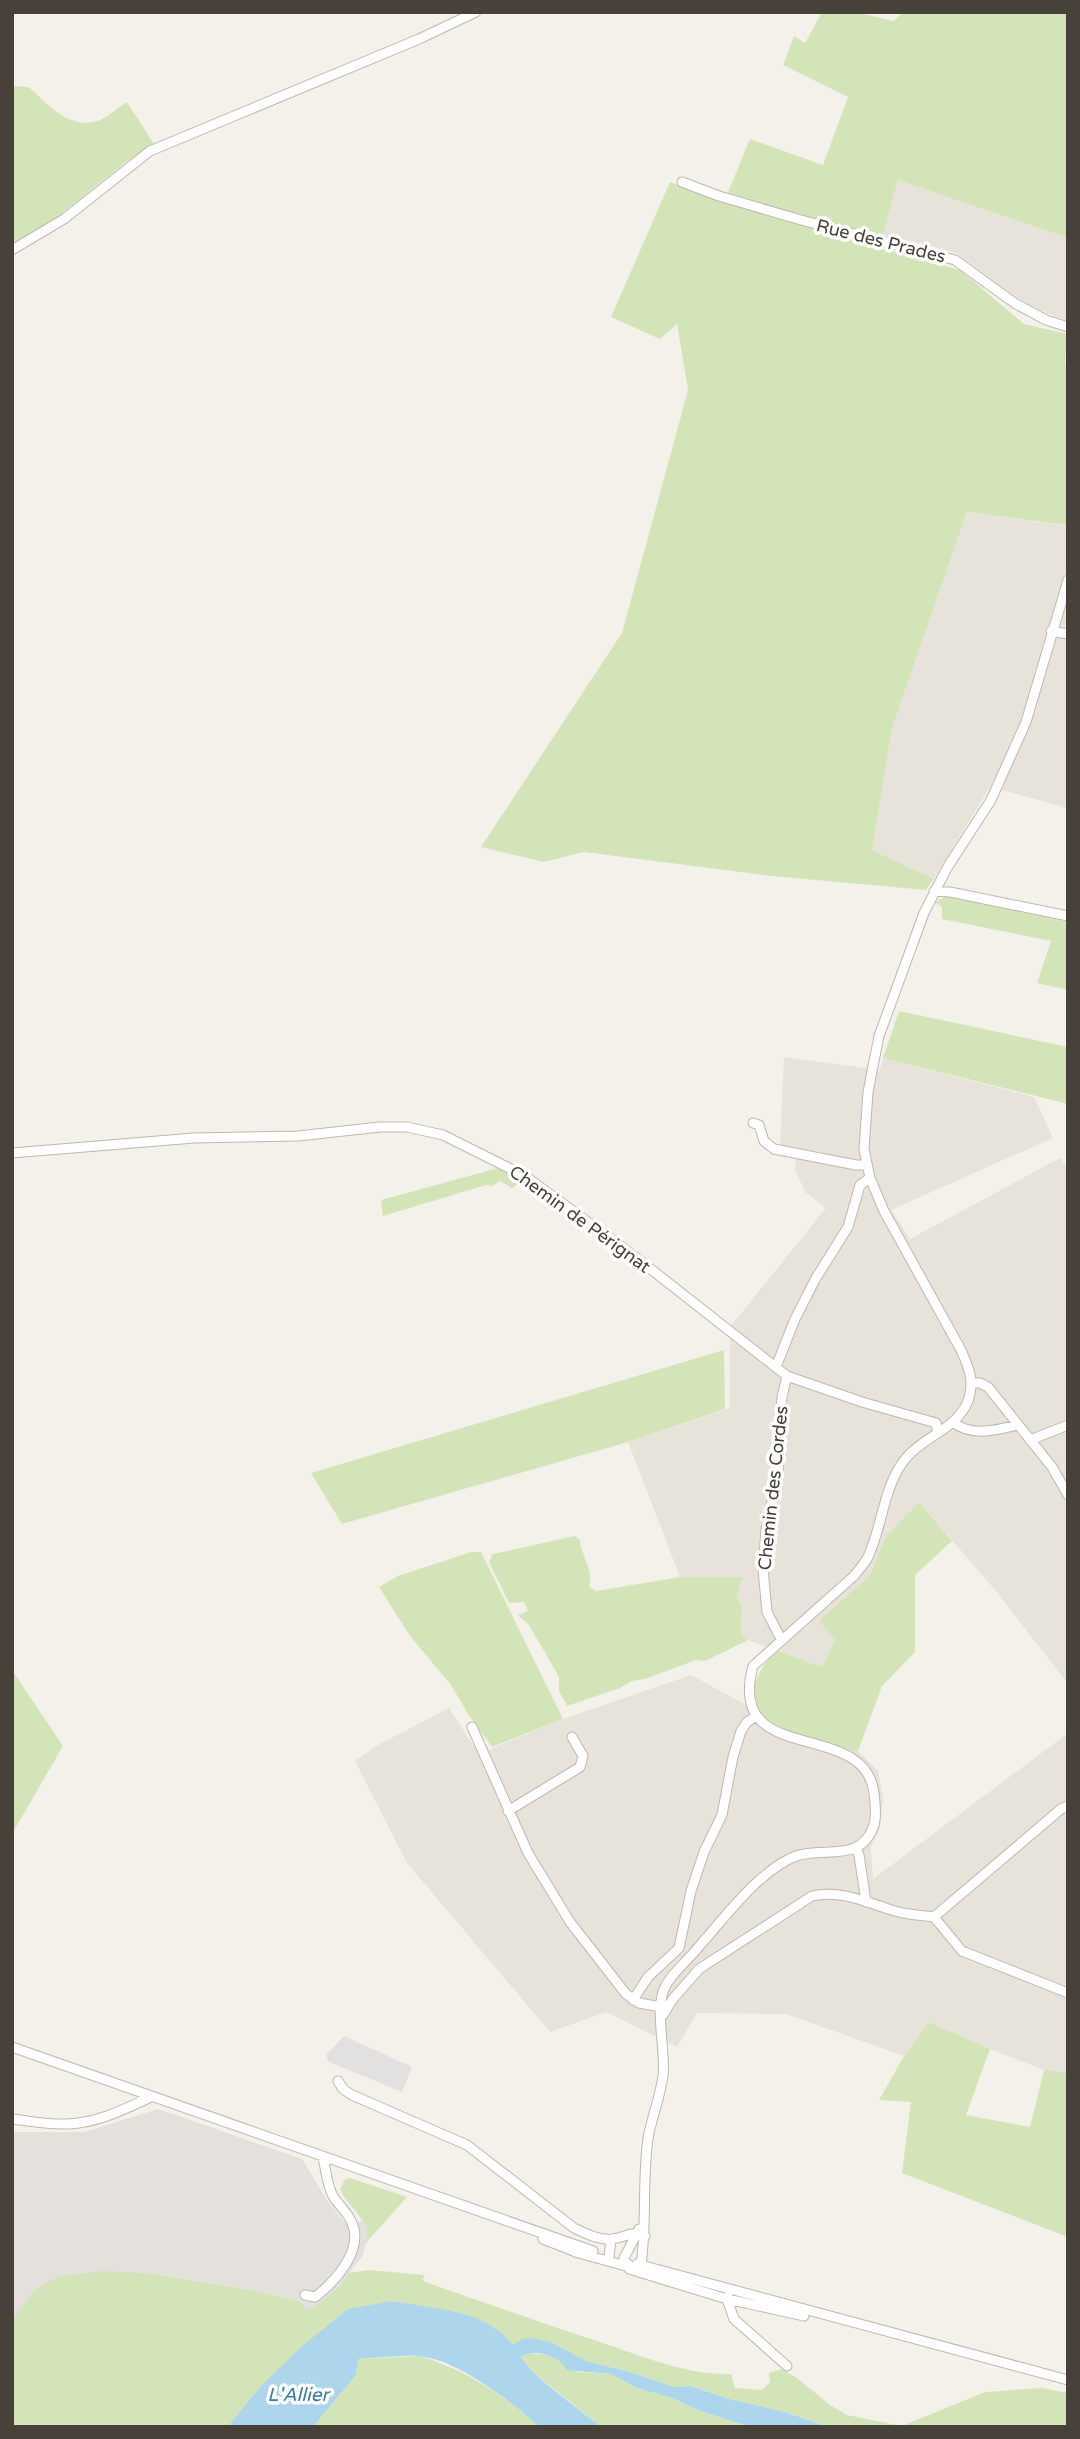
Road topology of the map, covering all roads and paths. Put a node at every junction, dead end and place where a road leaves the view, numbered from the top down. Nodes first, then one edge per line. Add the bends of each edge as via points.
1 (476, 12) edge
2 (682, 182) dead end
3 (12, 250) edge
4 (1068, 327) edge
5 (1068, 580) edge
6 (1051, 631) junction
7 (1068, 634) edge
8 (934, 891) junction
9 (1068, 916) edge
10 (753, 1123) dead end
11 (12, 1153) edge
12 (866, 1165) junction
13 (870, 1178) junction
14 (776, 1367) junction
15 (787, 1376) junction
16 (972, 1383) junction
17 (954, 1423) junction
18 (1017, 1425) junction
19 (1068, 1425) edge
20 (938, 1433) junction
21 (1030, 1440) junction
22 (1068, 1495) edge
23 (781, 1639) junction
24 (755, 1717) junction
25 (472, 1727) dead end
26 (572, 1737) dead end
27 (1068, 1806) edge
28 (508, 1811) junction
29 (856, 1848) junction
30 (866, 1902) junction
31 (934, 1917) junction
32 (1068, 1993) edge
33 (633, 2000) junction
34 (662, 2012) junction
35 (12, 2047) edge
36 (338, 2081) dead end
37 (151, 2096) junction
38 (12, 2119) edge
39 (323, 2158) junction
40 (435, 2196) junction
41 (641, 2235) junction
42 (611, 2240) junction
43 (609, 2257) junction
44 (624, 2261) junction
45 (638, 2268) junction
46 (730, 2289) junction
47 (305, 2295) dead end
48 (727, 2299) junction
49 (888, 2333) junction
50 (788, 2366) dead end
51 (1068, 2380) edge

1 - 3 street via 150,151 64,219
2 - 4 street, Rue des Prades via 801,220 956,260 1016,304
5 - 6 street
6 - 7 street
6 - 8 street via 1026,722 1004,775
8 - 9 street
8 - 12 street via 879,1036 868,1092
10 - 12 street via 774,1149
11 - 14 street, Chemin de Pérignat via 380,1127 443,1135 525,1176
12 - 13 street
13 - 14 street via 860,1185 848,1227 816,1278
13 - 16 street via 961,1350
14 - 15 street, Chemin de Pérignat
15 - 20 street, Chemin de Pérignat via 936,1423
15 - 23 street, Chemin des Cordes via 763,1569 767,1612
16 - 17 street via 966,1405
16 - 18 street via 988,1387
17 - 18 street via 962,1429 986,1432
17 - 20 street
18 - 21 street
19 - 21 street
20 - 23 street via 906,1457 895,1474 867,1558 855,1575
21 - 22 street
23 - 24 street via 753,1666 749,1689
24 - 29 street via 796,1740 856,1759 866,1769 873,1784 874,1825
24 - 33 street via 741,1731 722,1815 691,1891 678,1948 648,1977
25 - 28 street
26 - 28 street via 583,1756 580,1767
27 - 31 street
28 - 33 street via 570,1922
29 - 30 street
29 - 34 street via 797,1856 751,1888 667,1984
30 - 31 street
30 - 34 street via 841,1895 812,1896 699,1969
31 - 32 street via 962,1951
33 - 34 street
34 - 41 street via 663,2077 648,2139
35 - 37 street
36 - 42 street via 352,2095 467,2145 574,2228
37 - 38 street via 91,2121 66,2124
37 - 39 street
39 - 40 street
39 - 47 street via 332,2196 353,2224 356,2239 330,2286 315,2297
40 - 43 street
40 - 45 street via 575,2252
41 - 42 street via 633,2232
41 - 44 street
41 - 45 street
42 - 43 street
43 - 44 street
44 - 45 street
45 - 46 street
45 - 48 street
46 - 48 street
46 - 49 street
48 - 49 street
48 - 50 street via 734,2319
49 - 51 street

